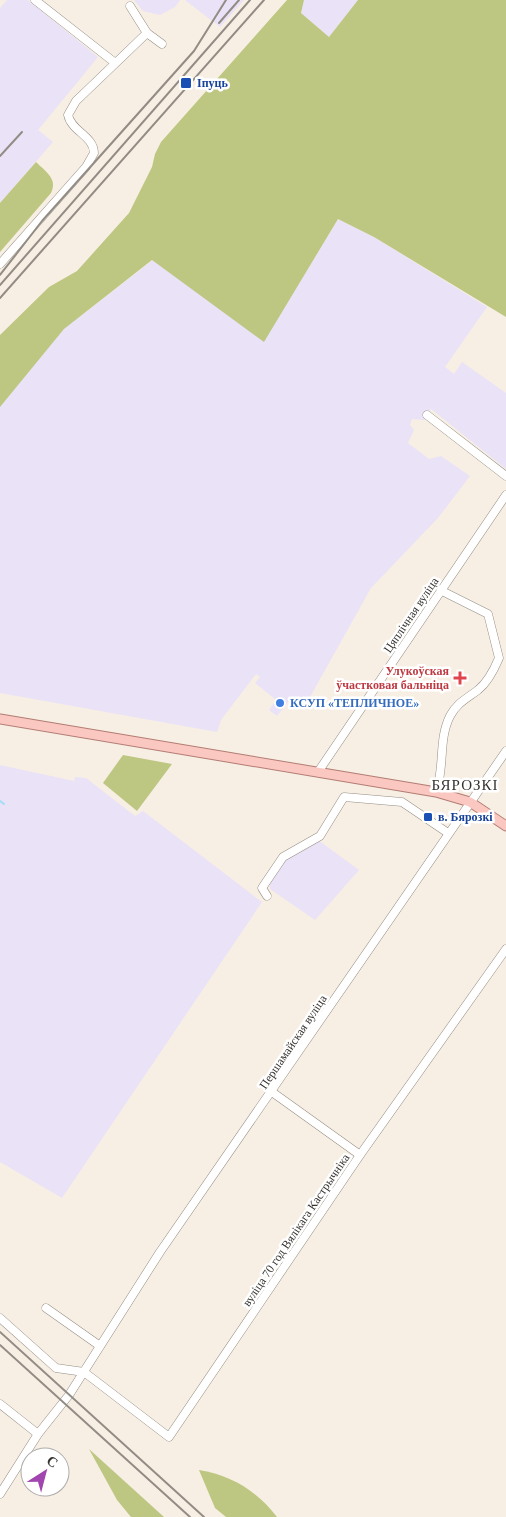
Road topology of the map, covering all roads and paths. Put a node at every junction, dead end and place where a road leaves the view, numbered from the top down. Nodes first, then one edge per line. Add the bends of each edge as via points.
1 (35, 0) edge
2 (130, 6) dead end
3 (146, 33) junction
4 (162, 44) dead end
5 (114, 62) junction
6 (0, 264) edge
7 (427, 415) dead end
8 (506, 476) edge
9 (506, 495) edge
10 (442, 590) junction
11 (0, 719) edge
12 (506, 751) edge
13 (318, 772) junction
14 (436, 792) junction
15 (470, 802) junction
16 (506, 826) edge
17 (448, 832) junction
18 (267, 896) dead end
19 (506, 949) edge
20 (272, 1092) junction
21 (360, 1155) junction
22 (46, 1308) dead end
23 (0, 1318) edge
24 (100, 1346) junction
25 (84, 1372) junction
26 (0, 1404) edge
27 (38, 1434) junction
28 (0, 1494) edge

1 - 5 street
2 - 3 street
3 - 4 street
3 - 5 street via 124,57
5 - 6 street via 76,101 68,115 69,121 94,148 86,168
7 - 8 street
9 - 10 street, Цяплічная вуліца
10 - 13 street, Цяплічная вуліца
10 - 14 street via 488,614 499,658 490,677 457,705 449,718 443,736 440,781
11 - 13 main road
12 - 15 street, Першамайская вуліца
13 - 14 main road
14 - 15 main road
15 - 16 main road
15 - 17 street, Першамайская вуліца
17 - 18 street via 402,802 344,797 320,836 282,857 262,888
17 - 20 street, Першамайская вуліца
19 - 21 street, вуліца 70 год Вялікага Кастрычніка
20 - 21 street
20 - 24 street, Першамайская вуліца via 160,1252
21 - 25 street, вуліца 70 год Вялікага Кастрычніка via 169,1437
22 - 24 street
23 - 25 street via 56,1368
24 - 25 street, Першамайская вуліца
25 - 27 street, Першамайская вуліца
26 - 27 street
27 - 28 street

